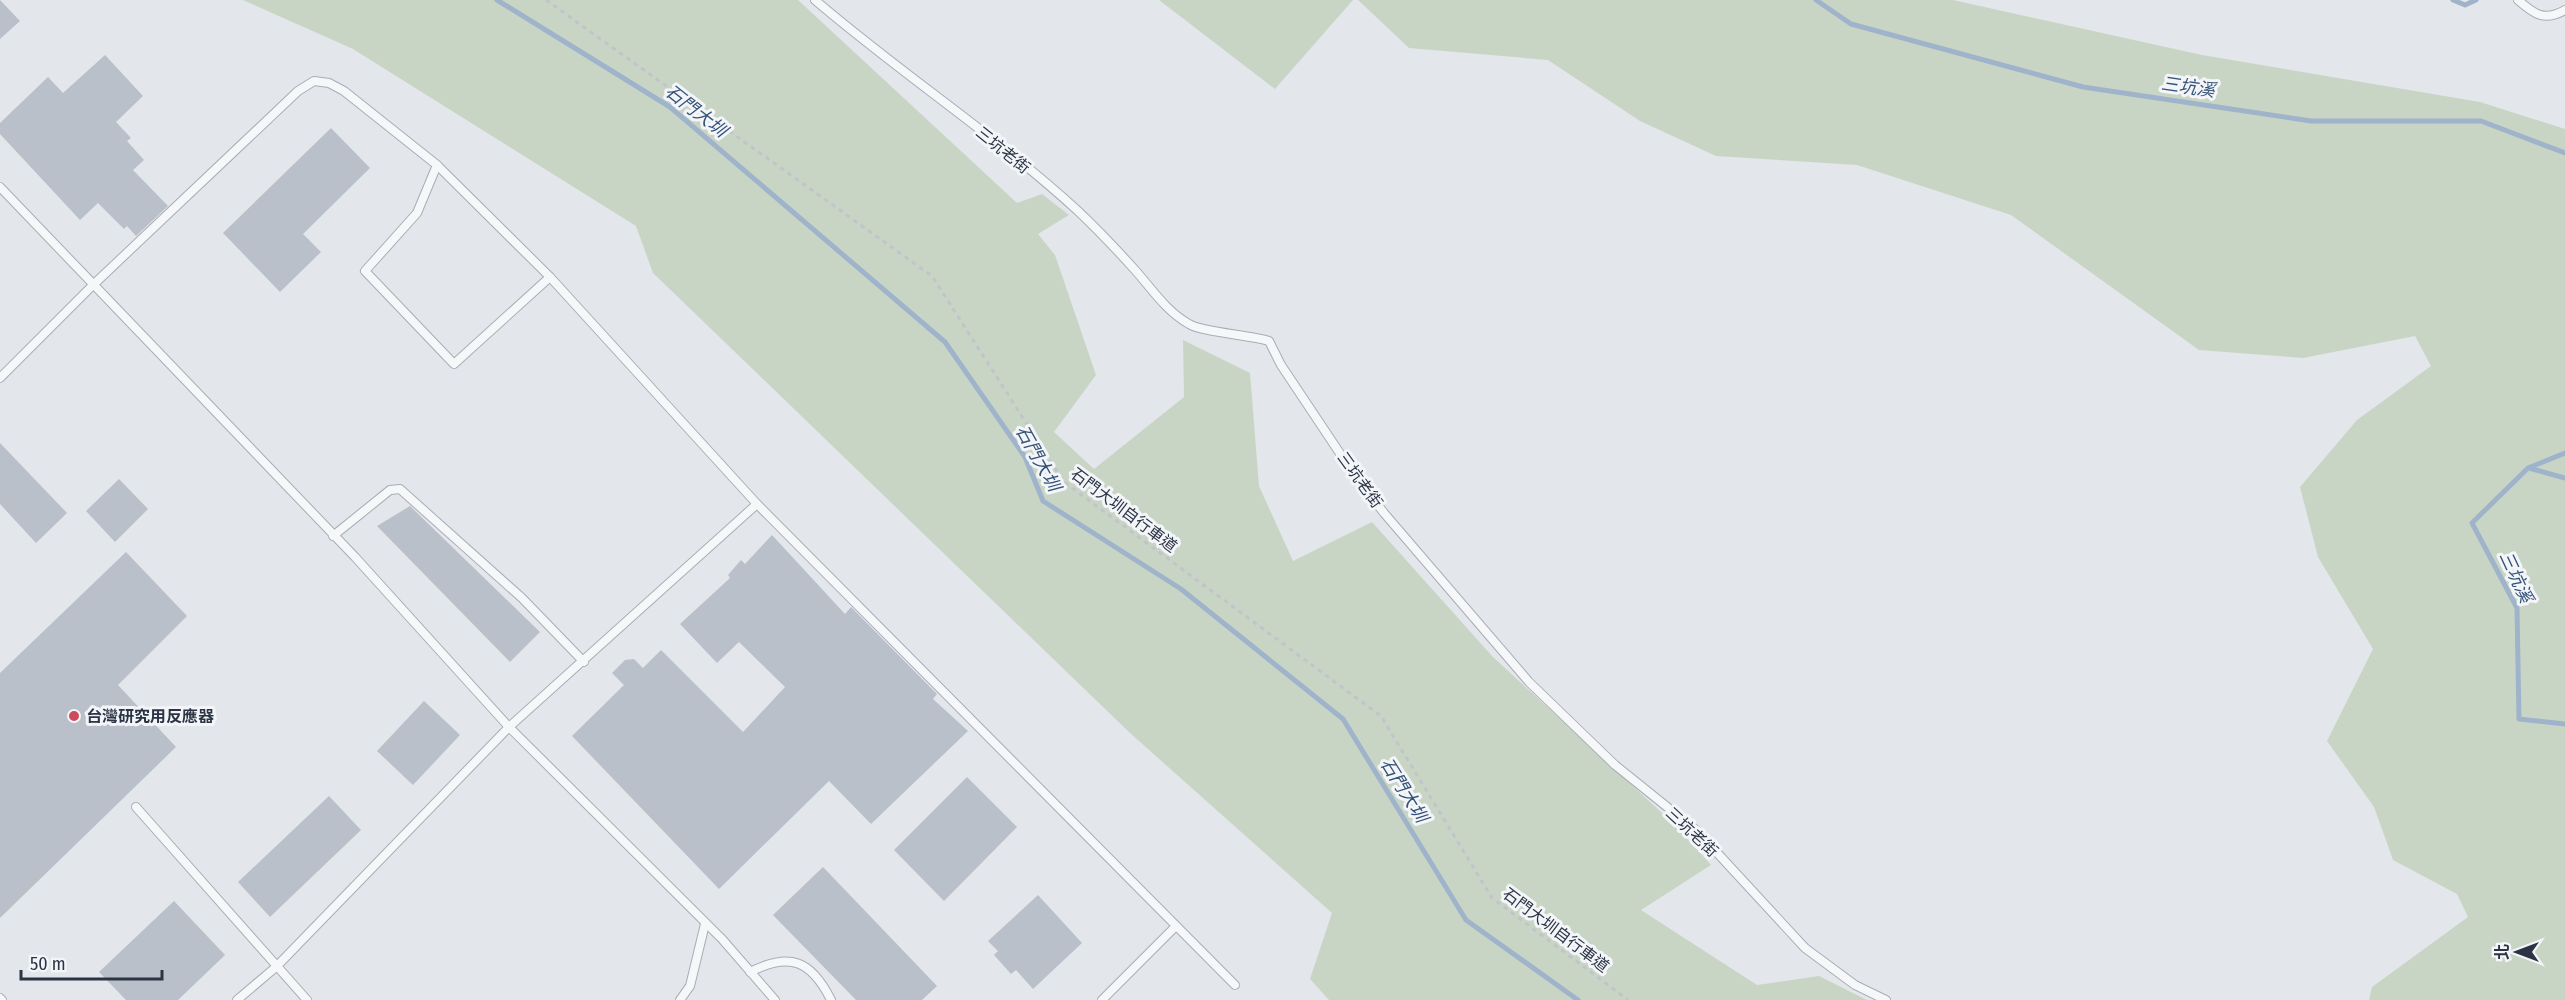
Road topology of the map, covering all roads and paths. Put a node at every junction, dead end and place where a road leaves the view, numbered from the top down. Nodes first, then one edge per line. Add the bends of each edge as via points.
1 (546, 0) edge
2 (815, 0) edge
3 (2518, 0) edge
4 (2565, 10) edge
5 (437, 165) junction
6 (0, 188) edge
7 (550, 277) junction
8 (93, 285) junction
9 (0, 378) edge
10 (757, 504) junction
11 (333, 536) junction
12 (584, 662) junction
13 (509, 727) junction
14 (136, 807) dead end
15 (705, 924) junction
16 (1176, 926) junction
17 (276, 967) junction
18 (750, 972) junction
19 (1235, 985) dead end
20 (237, 1000) edge
21 (307, 1000) edge
22 (680, 1000) edge
23 (775, 1000) edge
24 (831, 1000) edge
25 (1102, 1000) edge
26 (1628, 1000) edge
27 (1886, 1000) edge

1 - 26 path, 石門大圳自行車道 via 932,276 1064,482 1381,716 1492,898
2 - 27 lane, 三坑老街 via 1078,211 1169,310 1192,326 1269,341 1351,470 1529,682 1615,765 1697,831 1805,948 1855,985
3 - 4 lane via 2535,15 2549,16
5 - 7 lane
5 - 7 lane via 417,213 365,271 454,364
5 - 8 lane via 345,91 314,81 298,91
6 - 8 lane
7 - 10 lane
8 - 9 lane
8 - 11 lane
10 - 12 lane
10 - 16 lane
11 - 12 lane via 390,490 400,489 522,598
11 - 13 lane
12 - 13 lane
13 - 15 lane
13 - 17 lane
14 - 17 lane
15 - 18 lane
15 - 22 lane via 690,986
16 - 19 lane
16 - 25 lane
17 - 20 lane
17 - 21 lane
18 - 23 lane
18 - 24 lane via 780,959 802,963 824,986

